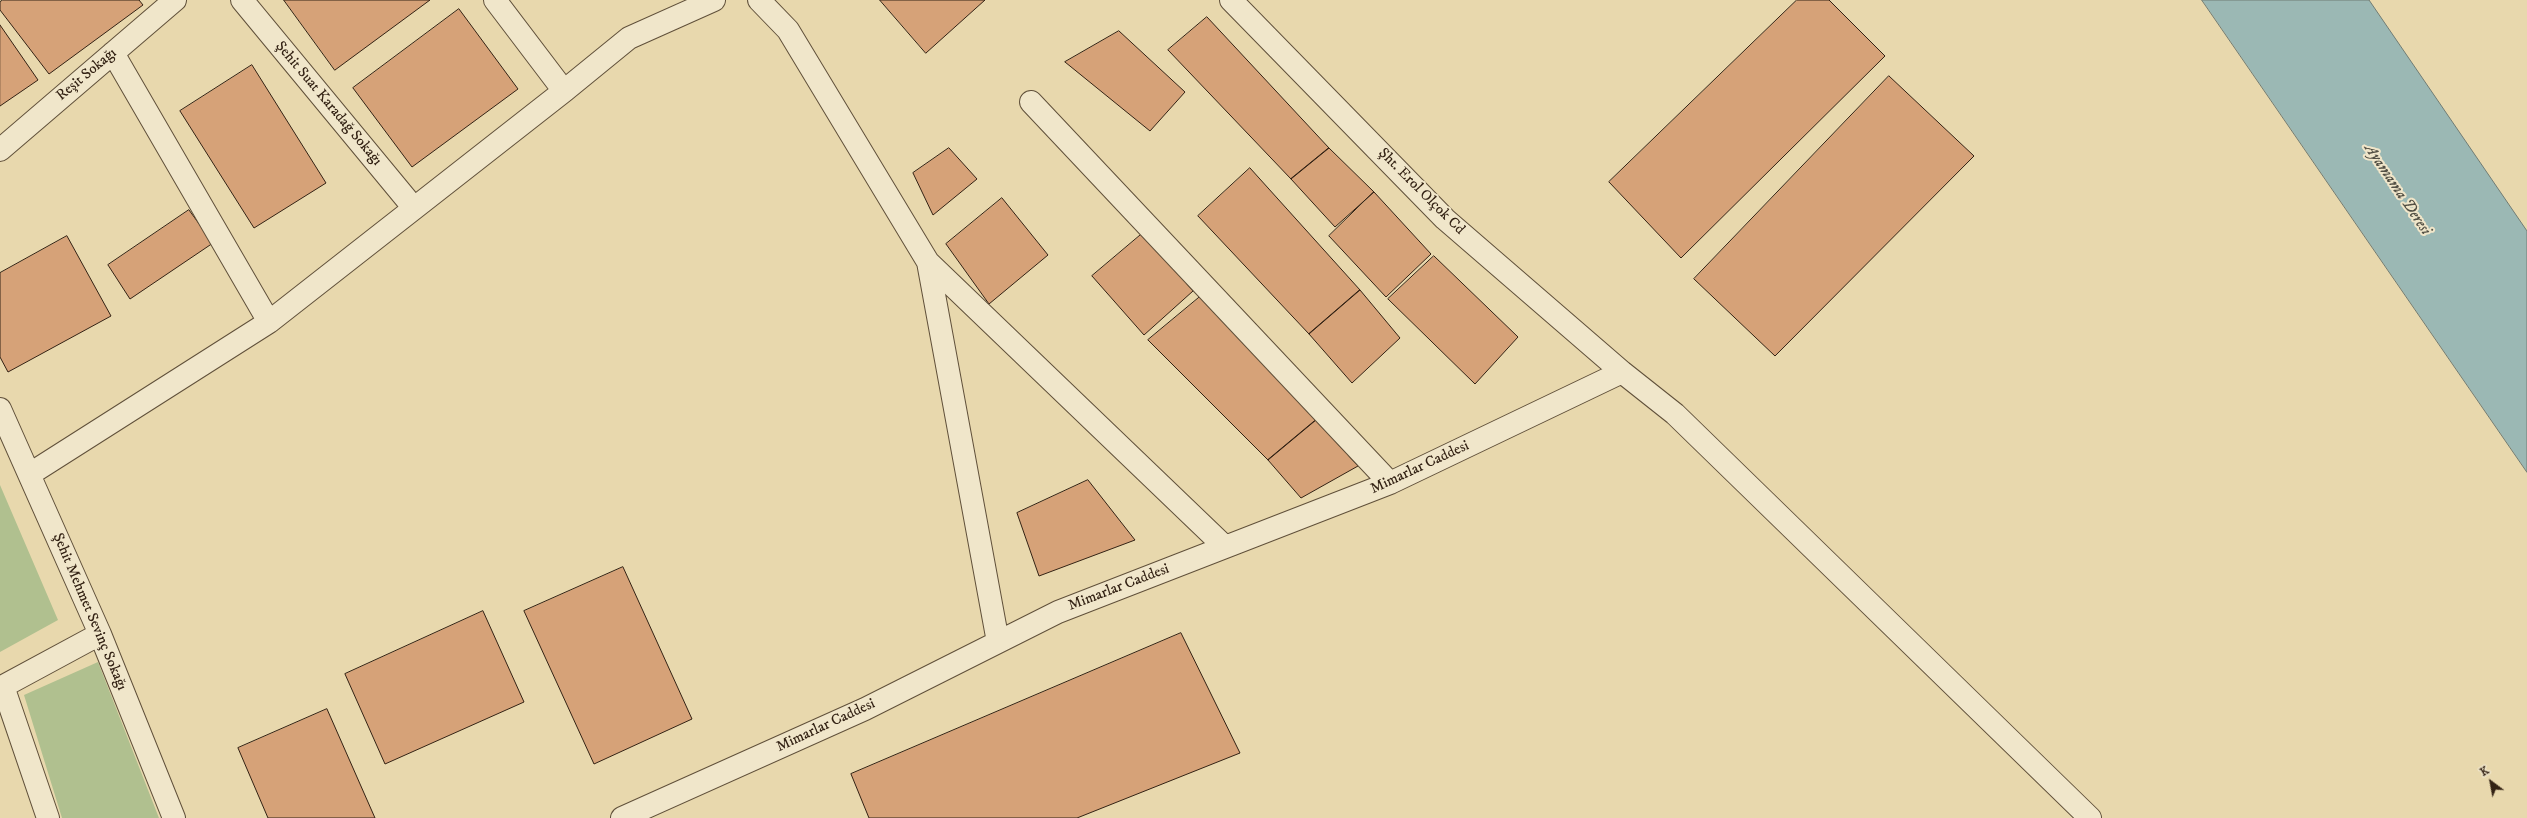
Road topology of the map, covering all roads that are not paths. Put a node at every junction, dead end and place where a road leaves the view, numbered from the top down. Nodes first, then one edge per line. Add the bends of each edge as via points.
1 (175, 0) edge
2 (242, 0) edge
3 (495, 0) edge
4 (714, 0) edge
5 (759, 0) edge
6 (1231, 0) edge
7 (113, 53) junction
8 (564, 91) junction
9 (1031, 102) dead end
10 (0, 150) edge
11 (413, 207) junction
12 (928, 262) junction
13 (269, 322) junction
14 (1622, 372) junction
15 (0, 409) edge
16 (30, 474) junction
17 (1390, 483) junction
18 (1225, 547) junction
19 (100, 634) junction
20 (998, 642) junction
21 (2, 687) edge
22 (48, 818) edge
23 (174, 818) edge
24 (622, 818) edge
25 (2090, 818) edge

1 - 7 street, Reşit Sokağı
2 - 11 street, Şehit Suat Karadağ Sokağı
3 - 8 street
4 - 8 street via 629,38
5 - 12 street via 788,30
6 - 14 street, Şht. Erol Olçok Cd via 1445,219
7 - 10 street, Reşit Sokağı
7 - 13 street
8 - 11 street
9 - 17 street
11 - 13 street
12 - 18 street
12 - 20 street
13 - 16 street
14 - 17 street, Mimarlar Caddesi
14 - 25 street, Şht. Erol Olçok Cd via 1675,414
15 - 16 street, Şehit Mehmet Sevinç Sokağı
16 - 19 street, Şehit Mehmet Sevinç Sokağı
17 - 18 street, Mimarlar Caddesi
18 - 20 street, Mimarlar Caddesi via 1058,612
19 - 21 street
19 - 23 street, Şehit Mehmet Sevinç Sokağı
20 - 24 street, Mimarlar Caddesi via 865,709
21 - 22 street

